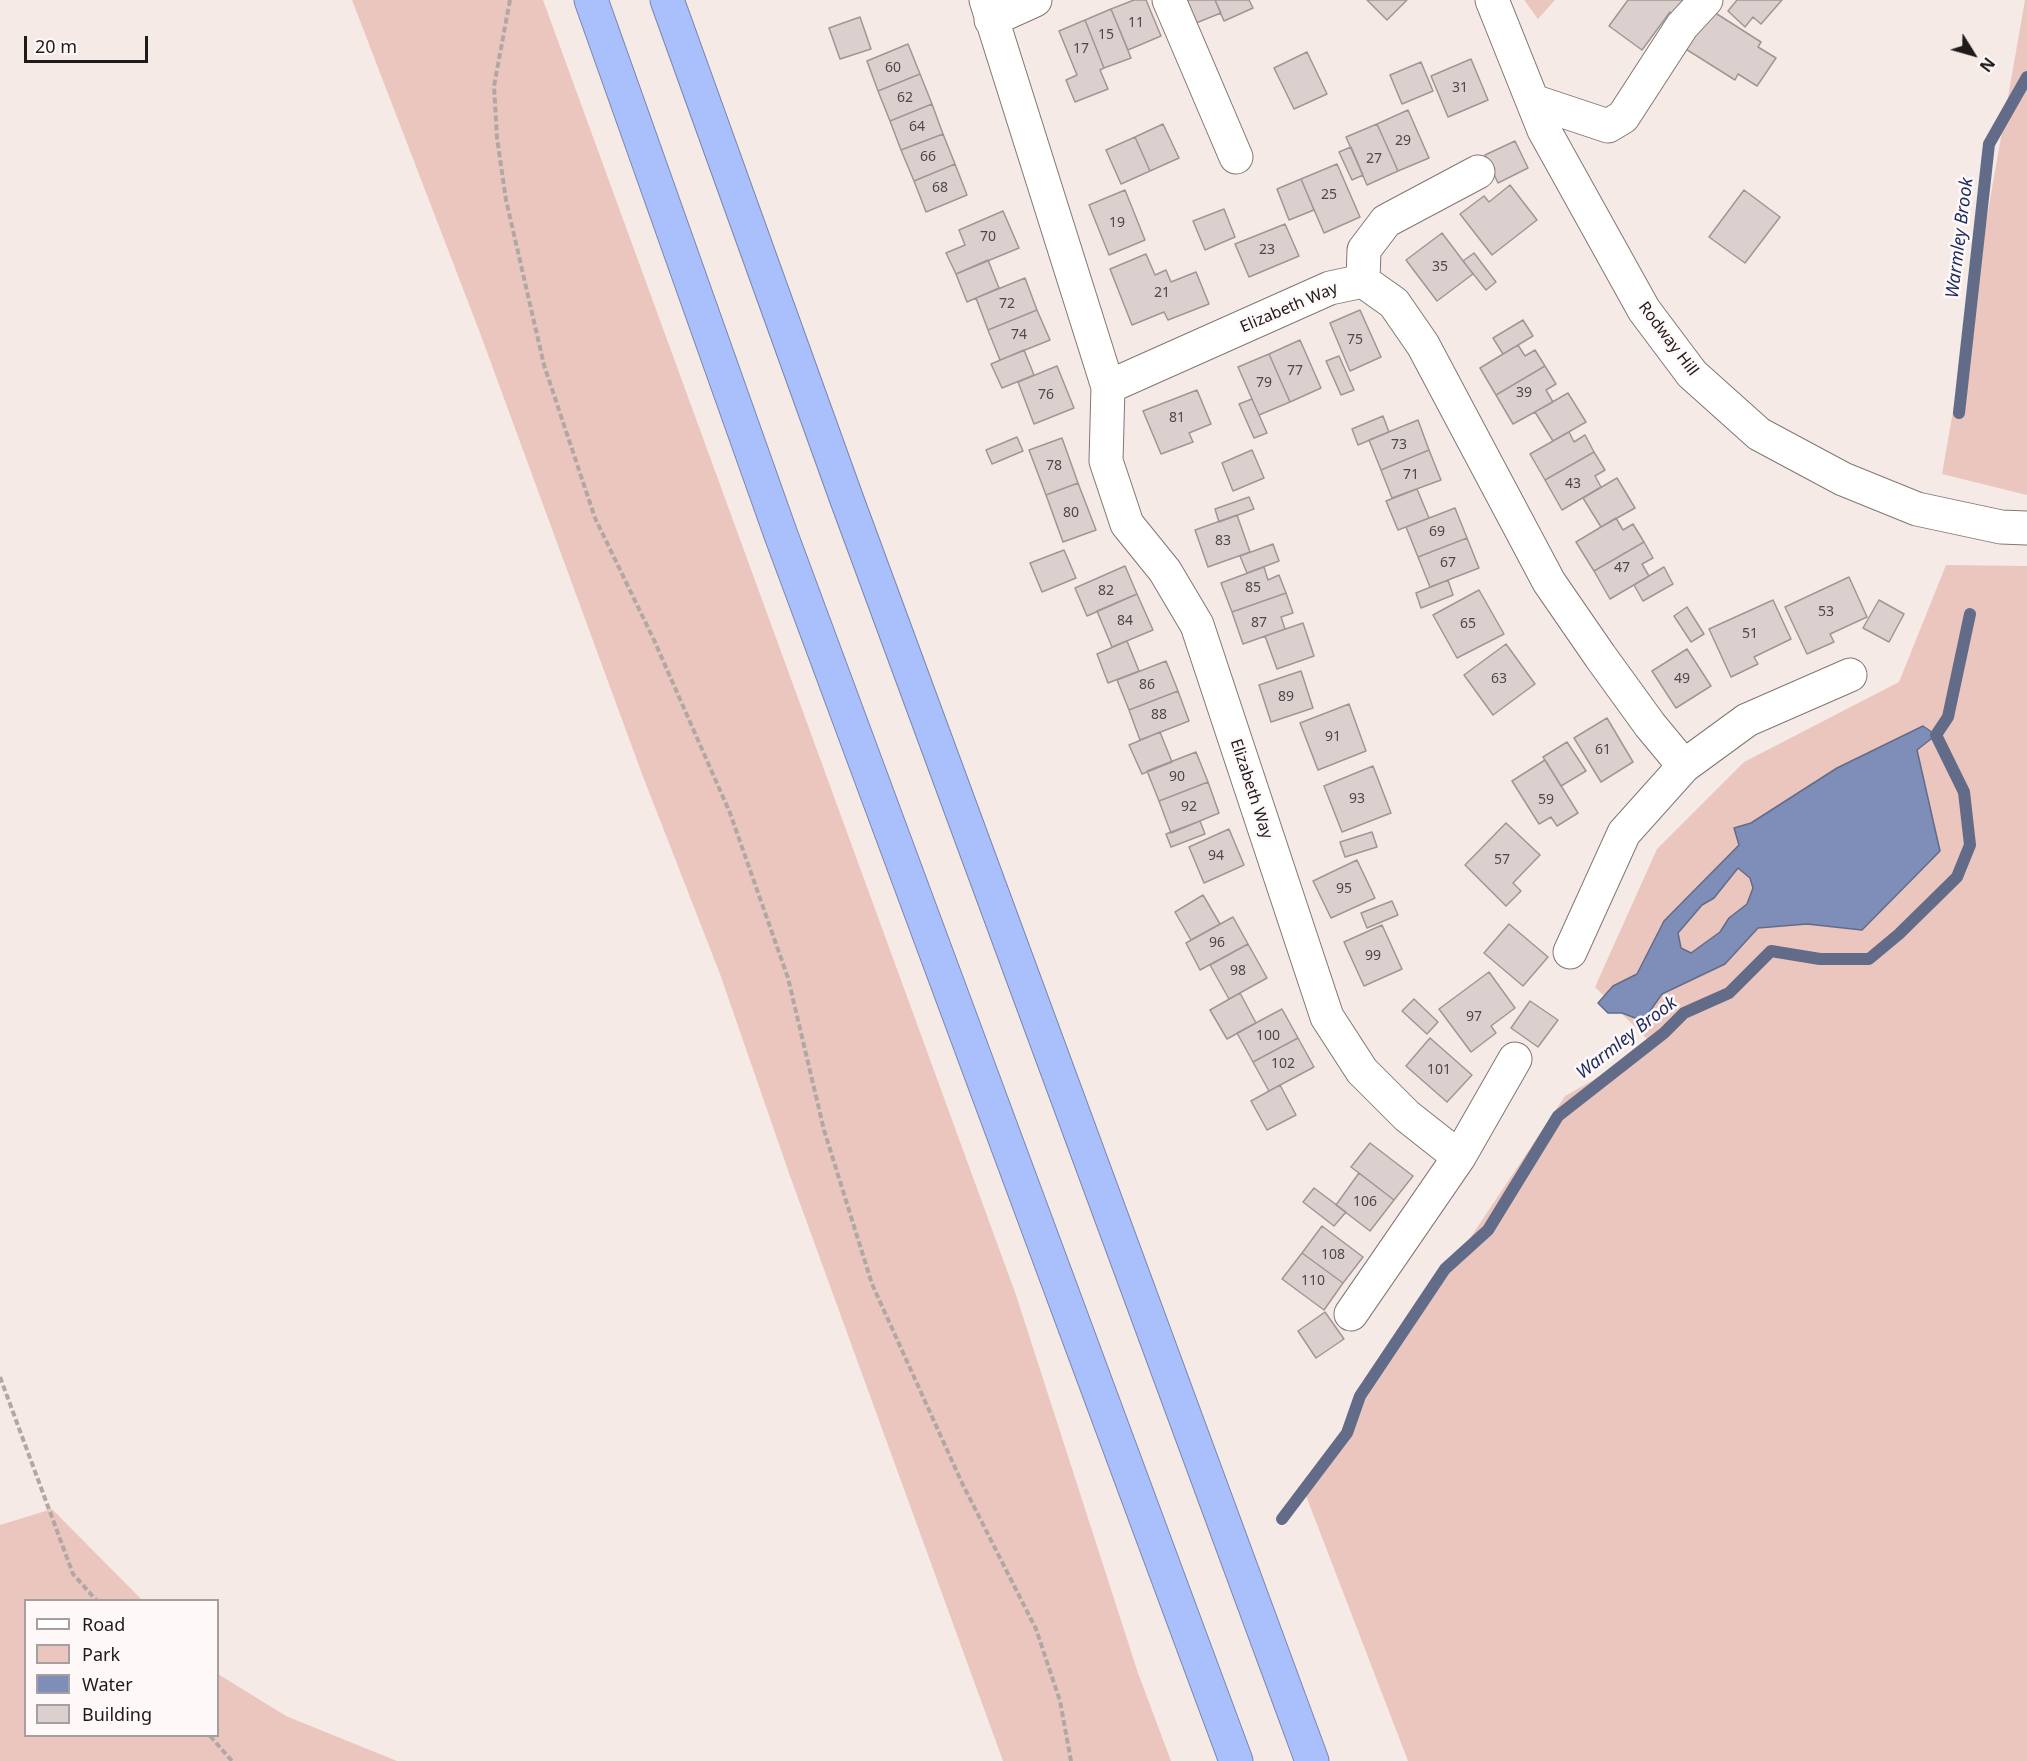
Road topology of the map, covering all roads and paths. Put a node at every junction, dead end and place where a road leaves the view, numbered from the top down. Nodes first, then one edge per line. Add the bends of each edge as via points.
1 (510, 0) edge
2 (591, 0) edge
3 (667, 0) edge
4 (1035, 0) edge
5 (1169, 0) edge
6 (1491, 0) edge
7 (1706, 0) edge
8 (988, 10) edge
9 (1533, 101) junction
10 (1236, 158) dead end
11 (1478, 172) dead end
12 (1363, 281) junction
13 (1108, 387) junction
14 (2027, 528) edge
15 (1850, 675) dead end
16 (1684, 766) junction
17 (1570, 952) dead end
18 (1515, 1059) dead end
19 (1459, 1157) junction
20 (1351, 1314) dead end
21 (0, 1377) edge
22 (95, 1599) edge
23 (211, 1737) edge
24 (232, 1761) edge
25 (1071, 1761) edge
26 (1236, 1761) edge
27 (1312, 1761) edge

1 - 25 path via 494,87 497,138 506,200 544,365 595,518 730,813 788,978 824,1130 872,1284 962,1483 1036,1629 1060,1701
2 - 26 highway via 786,546
3 - 27 highway
4 - 8 street, Elizabeth Way
5 - 10 street
6 - 9 street, Rodway Hill
7 - 9 street via 1682,26 1623,117 1608,126
8 - 13 street, Elizabeth Way
9 - 14 street, Rodway Hill via 1544,130 1644,310 1692,374 1760,434 1843,479 1917,509 2001,527
11 - 12 street via 1386,221 1364,250
12 - 13 street, Elizabeth Way via 1330,288
12 - 16 street via 1394,303 1423,345 1549,582 1650,725
13 - 19 street, Elizabeth Way via 1106,460 1127,524 1165,571 1197,625 1327,1017 1362,1071 1407,1116
15 - 16 street via 1748,720
16 - 17 street via 1624,833
18 - 19 street
19 - 20 street
21 - 22 path via 73,1574
23 - 24 path

